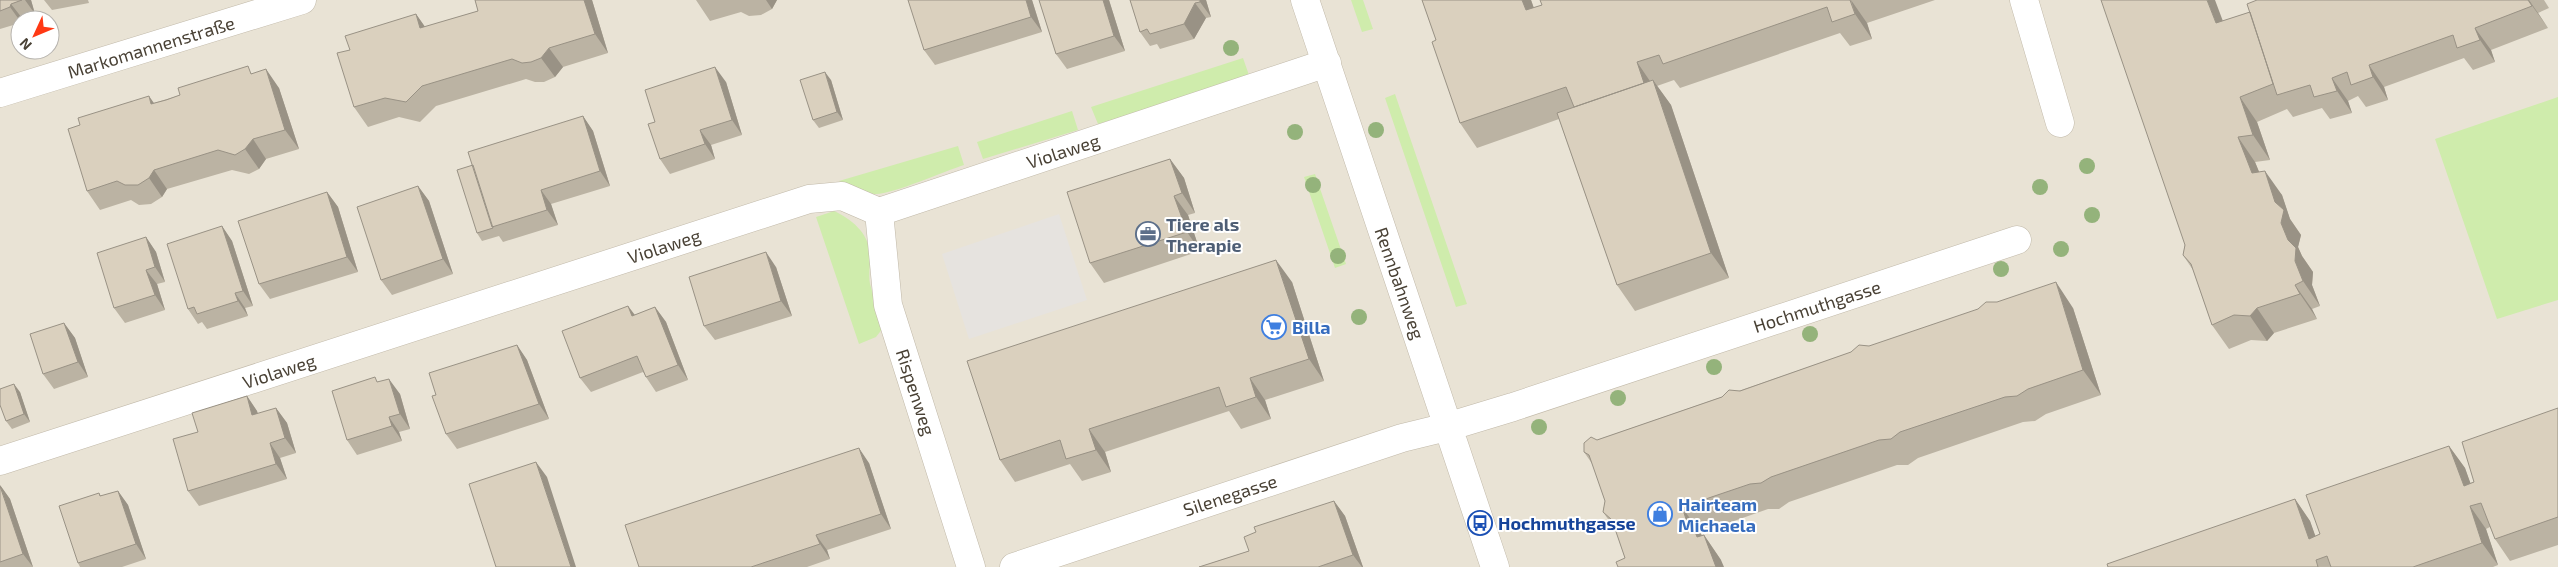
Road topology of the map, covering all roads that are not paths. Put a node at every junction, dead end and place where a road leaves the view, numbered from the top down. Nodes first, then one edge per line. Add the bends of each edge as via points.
1 (302, 0) edge
2 (1304, 0) edge
3 (2024, 0) edge
4 (1327, 63) junction
5 (0, 93) edge
6 (2060, 124) dead end
7 (879, 212) junction
8 (2017, 240) dead end
9 (1447, 428) junction
10 (0, 461) edge
11 (971, 567) edge
12 (1014, 567) edge
13 (1495, 567) edge

1 - 5 street, Markomannenstraße
2 - 4 street, Rennbahnweg
3 - 6 street
4 - 7 street, Violaweg
4 - 9 street, Rennbahnweg
7 - 10 street, Violaweg via 842,196 809,199
7 - 11 street, Rispenweg via 888,305
8 - 9 street, Hochmuthgasse
9 - 12 street, Silenegasse via 1402,438
9 - 13 street, Rennbahnweg

